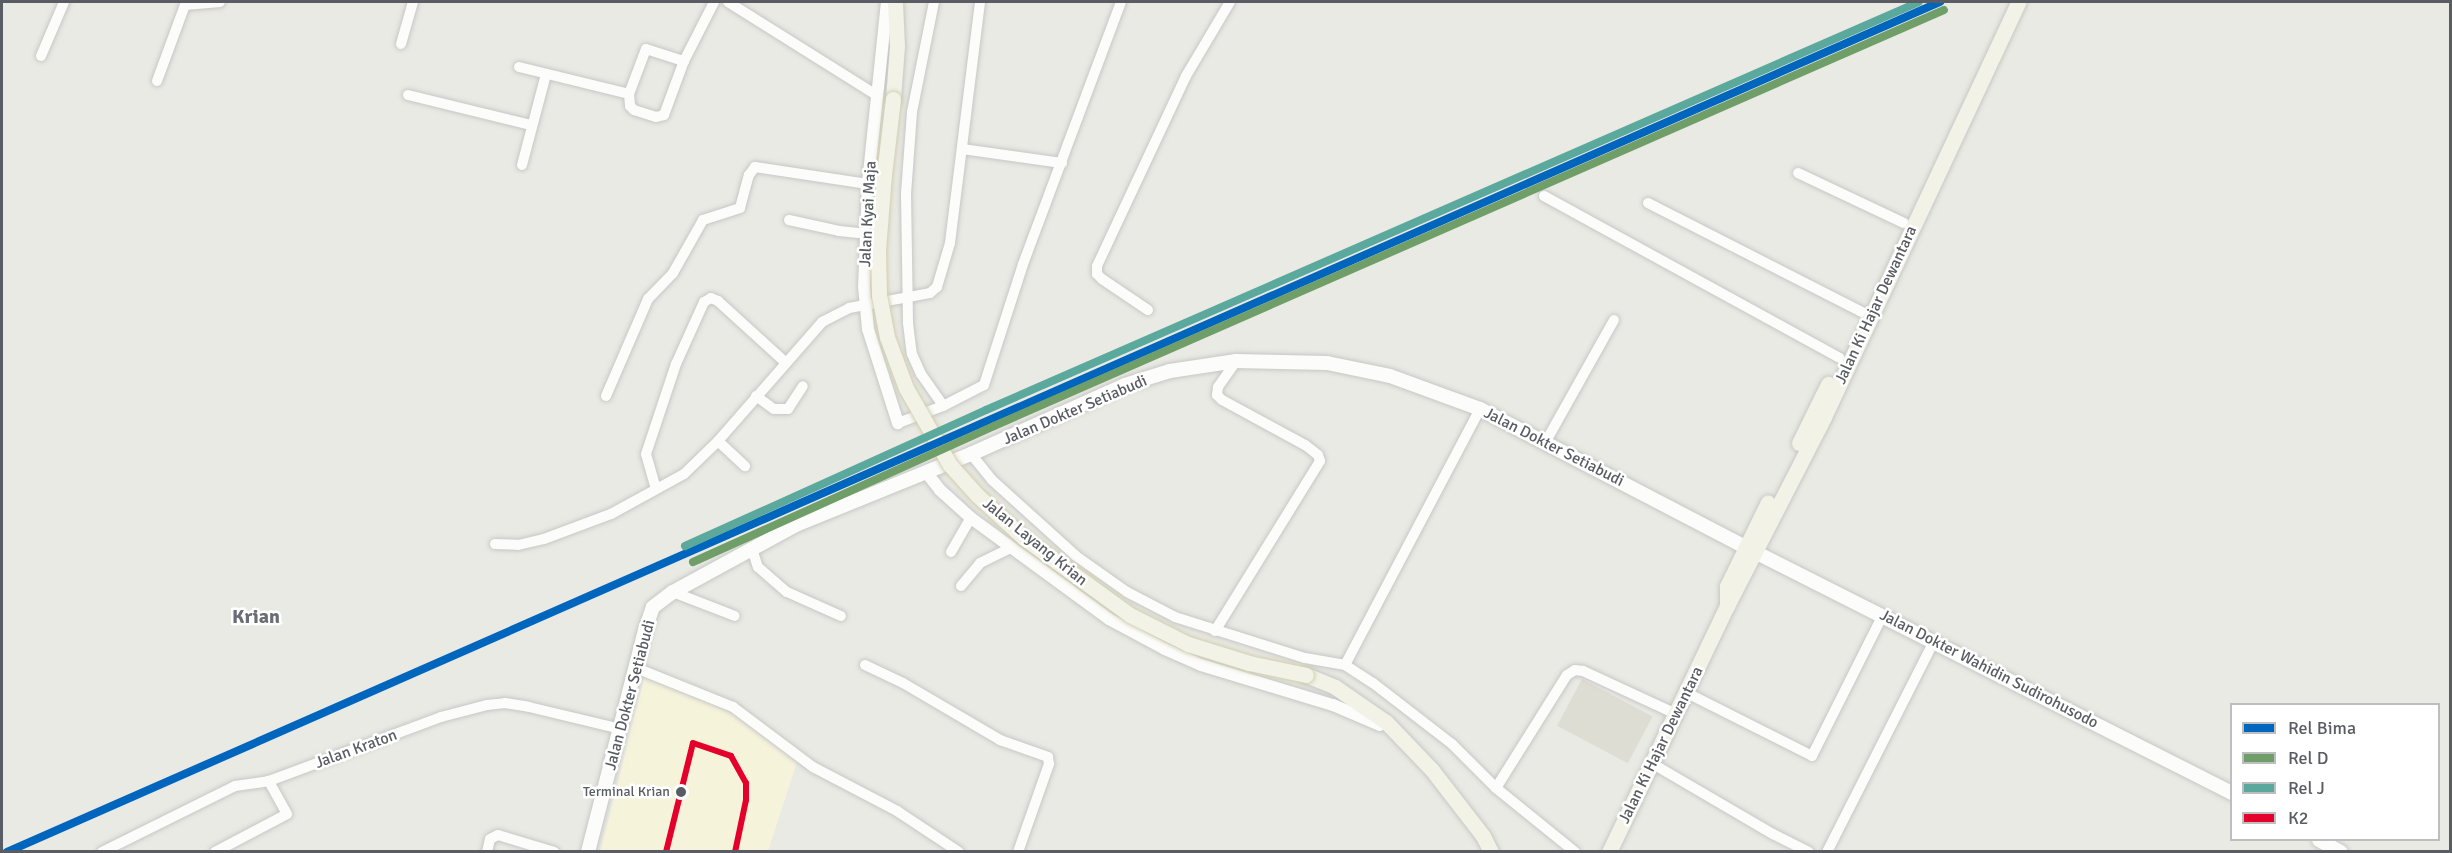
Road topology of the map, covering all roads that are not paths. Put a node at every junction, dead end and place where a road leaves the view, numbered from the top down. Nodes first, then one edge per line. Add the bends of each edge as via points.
1 (64, 2) edge
2 (220, 2) edge
3 (413, 2) edge
4 (714, 2) edge
5 (728, 2) edge
6 (887, 2) edge
7 (895, 2) edge
8 (934, 2) edge
9 (980, 2) edge
10 (1121, 2) edge
11 (1230, 2) edge
12 (2007, 2) edge
13 (2018, 2) edge
14 (401, 44) dead end
15 (41, 56) dead end
16 (684, 61) junction
17 (519, 67) dead end
18 (546, 74) junction
19 (157, 81) dead end
20 (629, 94) junction
21 (408, 95) dead end
22 (885, 98) junction
23 (531, 125) junction
24 (962, 149) junction
25 (1062, 163) junction
26 (522, 165) dead end
27 (1798, 173) dead end
28 (868, 184) junction
29 (1544, 196) dead end
30 (1648, 203) dead end
31 (789, 220) dead end
32 (1904, 223) junction
33 (866, 234) junction
34 (908, 297) junction
35 (871, 303) junction
36 (1148, 310) dead end
37 (1862, 312) junction
38 (1614, 320) dead end
39 (1840, 358) junction
40 (1236, 361) junction
41 (785, 362) junction
42 (803, 386) dead end
43 (606, 396) dead end
44 (756, 396) junction
45 (940, 406) junction
46 (1480, 409) junction
47 (898, 423) joint
48 (718, 441) junction
49 (1545, 443) junction
50 (968, 455) junction
51 (745, 466) dead end
52 (926, 472) junction
53 (656, 489) junction
54 (971, 518) junction
55 (495, 544) dead end
56 (1011, 548) junction
57 (752, 549) junction
58 (1750, 549) junction
59 (951, 552) dead end
60 (961, 586) dead end
61 (673, 592) junction
62 (1122, 597) junction
63 (1883, 615) junction
64 (735, 616) dead end
65 (841, 616) dead end
66 (1109, 619) junction
67 (1215, 631) junction
68 (1934, 641) junction
69 (865, 665) dead end
70 (1345, 666) junction
71 (636, 668) junction
72 (1688, 693) junction
73 (1676, 714) junction
74 (621, 729) junction
75 (1421, 758) junction
76 (1653, 764) junction
77 (270, 781) junction
78 (1496, 788) junction
79 (2230, 792) edge
80 (2321, 841) edge
81 (102, 852) edge
82 (215, 852) edge
83 (487, 852) edge
84 (554, 852) edge
85 (588, 852) edge
86 (959, 852) edge
87 (1018, 852) edge
88 (1491, 852) edge
89 (1575, 852) edge
90 (1609, 852) edge
91 (1809, 852) edge
92 (1827, 852) edge
93 (2341, 852) edge

1 - 15 street
2 - 19 street via 185,4
3 - 14 street
4 - 16 street
5 - 22 street
6 - 22 street, Jalan Kyai Maja
7 - 22 main road, Jalan Layang Krian via 897,46
8 - 34 street via 912,112 906,193
9 - 24 street
10 - 25 street
11 - 36 street via 1186,76 1097,266 1102,279
12 - 32 main road, Jalan Ki Hajar Dewantara
13 - 58 main road, Jalan Ki Hajar Dewantara via 1824,417
16 - 20 street via 646,49
16 - 20 street via 661,117 634,110
17 - 18 street
18 - 20 street
18 - 23 street
21 - 23 street
22 - 28 street, Jalan Kyai Maja
22 - 75 main road, Jalan Layang Krian, bridge via 879,295 887,337 906,388 950,465 1024,538 1130,615 1188,644 1306,675 1335,687 1386,722
23 - 26 street
24 - 25 street
24 - 34 street via 950,243 940,282 930,293
25 - 45 street via 1023,264 984,385
27 - 32 street
28 - 33 street, Jalan Kyai Maja
28 - 43 street via 755,167 740,208 704,220 676,269 648,299
29 - 39 street
30 - 37 street
31 - 33 street
32 - 37 main road, Jalan Ki Hajar Dewantara
33 - 35 street, Jalan Kyai Maja
34 - 35 street
34 - 45 street via 912,354
35 - 41 street via 849,308 822,322
35 - 47 street, Jalan Kyai Maja via 868,329
37 - 39 main road, Jalan Ki Hajar Dewantara
38 - 49 street
39 - 58 main road, Jalan Ki Hajar Dewantara
40 - 46 main road, Jalan Dokter Setiabudi via 1327,363 1390,376
40 - 50 main road, Jalan Dokter Setiabudi via 1170,371 1125,385
40 - 67 street via 1218,387 1217,395 1305,445 1320,461
41 - 44 street
41 - 53 street via 718,301 711,298 704,302 676,364 646,454
42 - 44 street via 788,409 774,409
44 - 48 street
45 - 47 street
46 - 49 main road, Jalan Dokter Setiabudi
46 - 70 street
48 - 51 street
48 - 53 street via 684,474
49 - 58 main road, Jalan Dokter Setiabudi
50 - 52 main road, Jalan Dokter Setiabudi
50 - 62 street
52 - 54 street
52 - 57 main road, Jalan Dokter Setiabudi via 796,525
53 - 55 street via 610,514 544,539 518,545
54 - 56 street
54 - 59 street
56 - 60 street via 980,563
56 - 66 street
57 - 61 main road, Jalan Dokter Setiabudi
57 - 65 street via 758,567 787,592
58 - 63 main road, Jalan Dokter Wahidin Sudirohusodo
58 - 72 main road, Jalan Ki Hajar Dewantara via 1727,585 1727,606
61 - 64 street
61 - 71 main road, Jalan Dokter Setiabudi via 653,607
62 - 66 street
62 - 67 street
63 - 68 main road, Jalan Dokter Wahidin Sudirohusodo
63 - 72 street via 1813,756
66 - 75 street via 1201,665 1358,714 1378,724
67 - 70 street
68 - 79 main road, Jalan Dokter Wahidin Sudirohusodo
68 - 92 street
69 - 87 street via 1000,740 1048,757 1049,764
70 - 78 street via 1452,744
71 - 74 main road, Jalan Dokter Setiabudi
71 - 86 street via 733,707 813,767 897,811
72 - 73 main road, Jalan Ki Hajar Dewantara
73 - 76 main road, Jalan Ki Hajar Dewantara
73 - 78 street via 1583,670 1575,670 1567,675
74 - 77 street, Jalan Kraton via 505,703 441,717
74 - 85 main road, Jalan Dokter Setiabudi
75 - 88 main road, Jalan Layang Krian via 1483,836
76 - 90 main road, Jalan Ki Hajar Dewantara
76 - 91 street
77 - 81 street, Jalan Kraton via 235,786
77 - 82 street via 287,814
78 - 89 street
80 - 93 main road
83 - 84 street via 490,840 498,835

